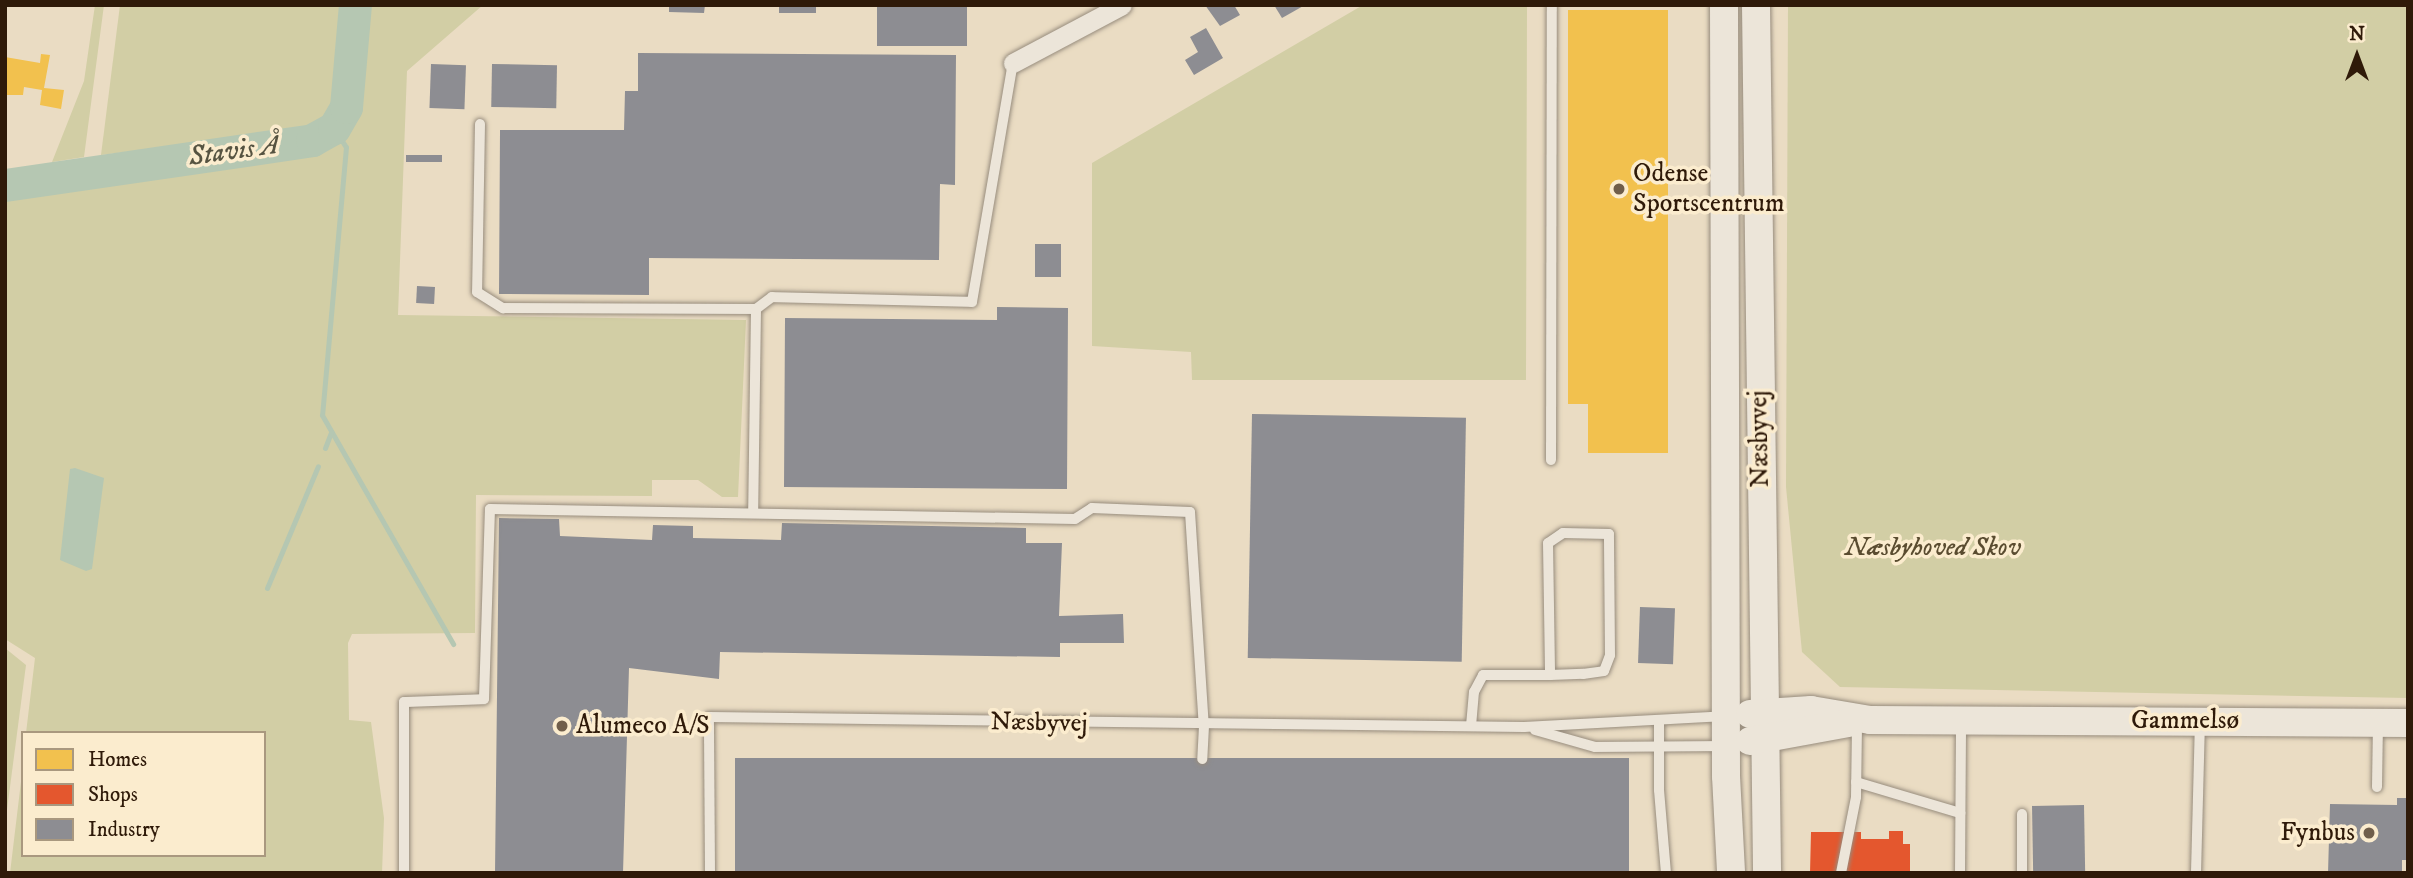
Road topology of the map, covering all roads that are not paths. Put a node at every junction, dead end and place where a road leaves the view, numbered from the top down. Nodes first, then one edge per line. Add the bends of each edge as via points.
1 (1122, 5) edge
2 (1552, 5) edge
3 (1724, 5) edge
4 (1756, 5) edge
5 (1092, 13) edge
6 (1013, 63) joint
7 (480, 124) dead end
8 (756, 309) junction
9 (1551, 460) dead end
10 (753, 512) junction
11 (1550, 674) junction
12 (1857, 720) junction
13 (1659, 721) junction
14 (1961, 721) junction
15 (2200, 721) junction
16 (2378, 722) junction
17 (2408, 723) edge
18 (1204, 726) junction
19 (1471, 726) junction
20 (1524, 727) junction
21 (1745, 728) junction
22 (1659, 746) junction
23 (1202, 759) dead end
24 (1856, 782) junction
25 (2377, 788) dead end
26 (1960, 813) junction
27 (2022, 814) dead end
28 (404, 873) edge
29 (710, 873) edge
30 (1666, 873) edge
31 (1731, 873) edge
32 (1754, 873) edge
33 (1767, 873) edge
34 (1841, 873) edge
35 (1960, 873) edge
36 (2022, 873) edge
37 (2196, 873) edge

1 - 5 street
2 - 9 lane
3 - 21 street, Næsbyvej via 1726,494
4 - 21 street, Næsbyvej
5 - 6 street
6 - 8 lane via 972,302 772,297
7 - 8 lane via 477,292 503,308
8 - 10 lane
10 - 18 lane via 1075,519 1092,508 1190,512
10 - 28 lane via 490,509 484,699 404,702
11 - 11 lane via 1604,671 1610,655 1609,534 1563,533 1548,543
11 - 19 lane via 1483,675 1474,692
12 - 14 street, Gammelsø
12 - 21 street, Gammelsø via 1840,726
12 - 24 lane
13 - 20 lane, Næsbyvej
13 - 21 lane, Næsbyvej
13 - 22 lane
14 - 15 street, Gammelsø
14 - 26 lane
15 - 16 street, Gammelsø
15 - 37 lane
16 - 17 street, Gammelsø
16 - 25 lane
18 - 19 lane, Næsbyvej
18 - 23 lane
18 - 29 lane, Næsbyvej via 709,717
19 - 20 lane, Næsbyvej
20 - 22 lane, Næsbyvej via 1595,747
21 - 22 lane, Næsbyvej
21 - 31 street, Næsbyvej
21 - 32 street
21 - 33 street, Næsbyvej
22 - 30 lane
24 - 26 lane
24 - 34 lane
26 - 35 lane
27 - 36 lane

